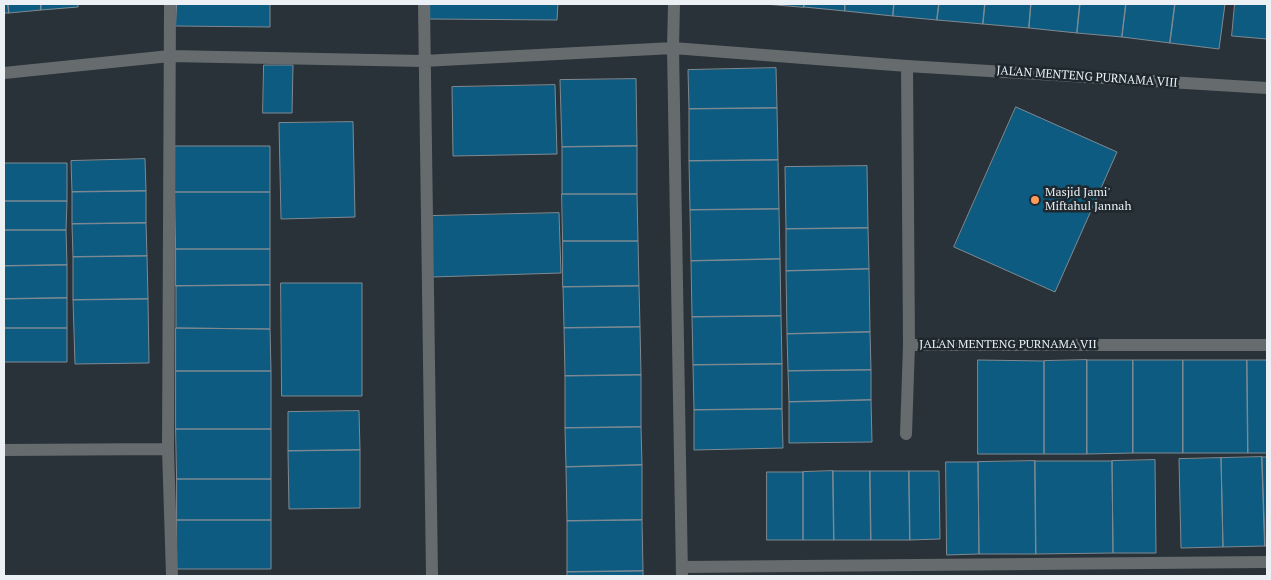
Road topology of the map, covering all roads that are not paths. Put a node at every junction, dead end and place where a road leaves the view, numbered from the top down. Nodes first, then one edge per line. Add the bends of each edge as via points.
1 (170, 4) edge
2 (424, 4) edge
3 (674, 4) edge
4 (673, 48) junction
5 (170, 56) junction
6 (423, 61) junction
7 (906, 66) junction
8 (4, 73) edge
9 (1267, 88) edge
10 (909, 345) junction
11 (1267, 345) edge
12 (906, 434) dead end
13 (168, 449) junction
14 (4, 450) edge
15 (1267, 562) edge
16 (682, 571) edge
17 (172, 576) edge
18 (432, 576) edge

1 - 5 street
2 - 6 street
3 - 4 street
4 - 6 street, JALAN MENTENG PURNAMA VIII
4 - 7 street, JALAN MENTENG PURNAMA VIII
4 - 16 street
5 - 6 street, JALAN MENTENG PURNAMA VIII
5 - 8 street, JALAN MENTENG PURNAMA VIII
5 - 13 street
6 - 18 street
7 - 9 street, JALAN MENTENG PURNAMA VIII
7 - 10 street, JALAN MENTENG PURNAMA VII
10 - 11 street, JALAN MENTENG PURNAMA VII
10 - 12 street
13 - 14 street
13 - 17 street
15 - 16 street

